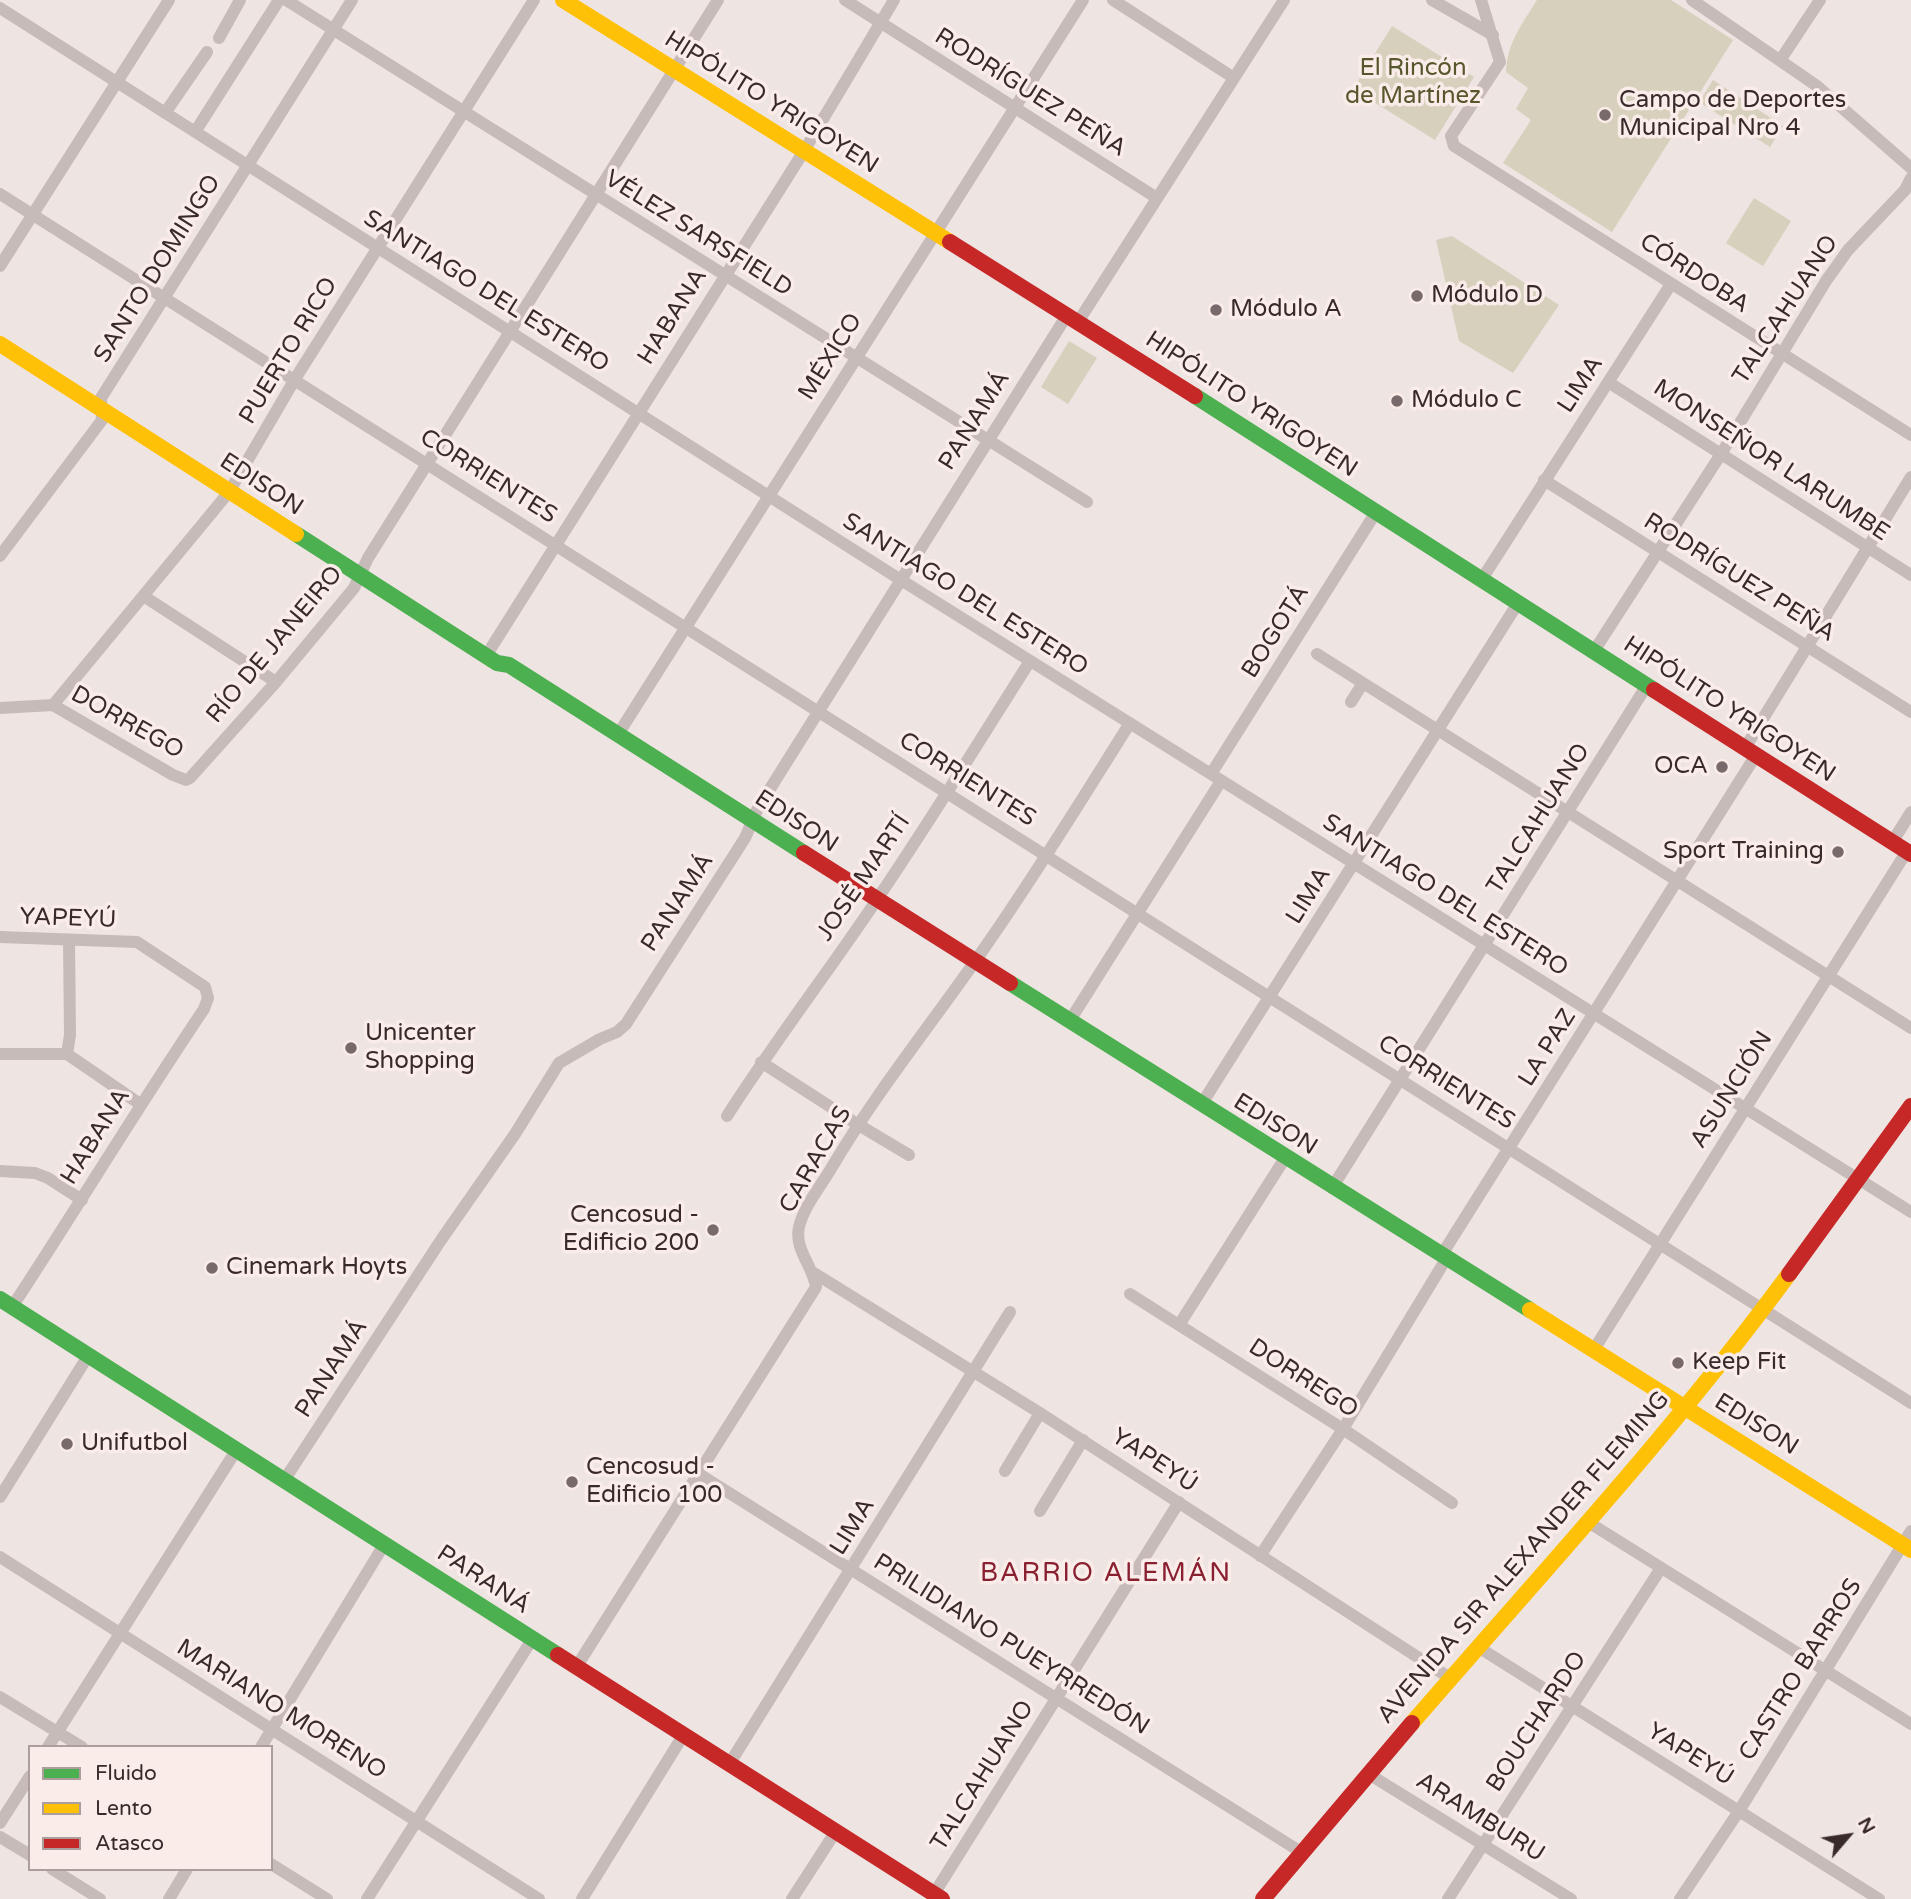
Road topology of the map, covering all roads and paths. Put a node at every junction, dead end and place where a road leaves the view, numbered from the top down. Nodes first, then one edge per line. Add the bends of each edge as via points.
1 (169, 0) edge
2 (240, 0) edge
3 (279, 0) edge
4 (286, 0) edge
5 (352, 0) edge
6 (534, 0) edge
7 (563, 0) edge
8 (718, 0) edge
9 (845, 0) edge
10 (894, 0) edge
11 (1083, 0) edge
12 (1113, 0) edge
13 (1284, 0) edge
14 (1432, 0) edge
15 (1481, 0) edge
16 (1692, 0) edge
17 (1820, 0) edge
18 (0, 8) edge
19 (880, 22) junction
20 (333, 30) junction
21 (1493, 35) junction
22 (219, 38) dead end
23 (207, 52) dead end
24 (1781, 60) junction
25 (673, 69) junction
26 (1234, 78) junction
27 (117, 83) junction
28 (1015, 108) junction
29 (464, 111) junction
30 (165, 113) junction
31 (195, 132) junction
32 (804, 151) junction
33 (247, 165) junction
34 (1911, 168) edge
35 (1911, 178) edge
36 (0, 194) edge
37 (595, 194) junction
38 (1157, 198) junction
39 (33, 214) junction
40 (934, 232) junction
41 (378, 248) junction
42 (0, 266) edge
43 (724, 275) junction
44 (1671, 284) junction
45 (164, 297) junction
46 (1073, 319) junction
47 (509, 332) junction
48 (0, 344) edge
49 (1780, 354) junction
50 (856, 357) junction
51 (295, 379) junction
52 (1608, 382) junction
53 (102, 409) junction
54 (638, 413) junction
55 (1911, 435) edge
56 (988, 440) junction
57 (1721, 454) junction
58 (427, 463) junction
59 (1911, 477) edge
60 (1544, 480) junction
61 (229, 492) junction
62 (769, 496) junction
63 (1087, 502) dead end
64 (1376, 512) junction
65 (555, 544) junction
66 (1868, 548) junction
67 (1657, 552) junction
68 (0, 556) edge
69 (361, 575) junction
70 (1911, 575) edge
71 (1482, 579) junction
72 (901, 580) junction
73 (145, 597) junction
74 (1518, 603) junction
75 (686, 627) junction
76 (1808, 646) junction
77 (1594, 651) junction
78 (1317, 654) dead end
79 (492, 660) junction
80 (1030, 661) junction
81 (276, 682) junction
82 (1363, 683) junction
83 (1647, 685) junction
84 (1351, 702) dead end
85 (53, 705) junction
86 (0, 708) edge
87 (819, 711) junction
88 (1911, 712) edge
89 (1130, 723) junction
90 (1439, 730) junction
91 (617, 736) junction
92 (1750, 751) junction
93 (190, 778) joint
94 (1216, 778) junction
95 (948, 793) junction
96 (1569, 812) junction
97 (1911, 812) edge
98 (752, 821) junction
99 (1904, 849) edge
100 (1046, 855) junction
101 (1354, 864) junction
102 (1677, 881) junction
103 (876, 900) junction
104 (1138, 913) junction
105 (0, 937) edge
106 (69, 940) junction
107 (1485, 946) junction
108 (975, 961) junction
109 (1829, 976) junction
110 (205, 987) joint
111 (1270, 997) junction
112 (1594, 1014) junction
113 (1069, 1022) junction
114 (1911, 1028) edge
115 (0, 1054) edge
116 (67, 1054) junction
117 (761, 1062) junction
118 (1400, 1079) junction
119 (140, 1104) junction
120 (1201, 1105) junction
121 (1911, 1106) edge
122 (1746, 1109) junction
123 (727, 1116) dead end
124 (858, 1124) junction
125 (1509, 1149) junction
126 (909, 1155) dead end
127 (1285, 1158) junction
128 (0, 1171) edge
129 (1858, 1178) junction
130 (1332, 1188) junction
131 (82, 1200) junction
132 (1911, 1212) edge
133 (1660, 1244) junction
134 (1444, 1258) junction
135 (814, 1273) junction
136 (1130, 1294) dead end
137 (6, 1303) edge
138 (1762, 1309) junction
139 (1010, 1312) dead end
140 (1179, 1325) junction
141 (1592, 1352) junction
142 (88, 1356) junction
143 (973, 1372) junction
144 (1911, 1403) edge
145 (1685, 1407) junction
146 (1040, 1413) junction
147 (1343, 1429) junction
148 (1083, 1440) junction
149 (237, 1449) junction
150 (1005, 1471) dead end
151 (699, 1474) junction
152 (285, 1479) junction
153 (0, 1497) edge
154 (1179, 1502) junction
155 (1452, 1503) dead end
156 (1040, 1511) dead end
157 (1588, 1522) junction
158 (1908, 1542) edge
159 (385, 1543) junction
160 (1260, 1556) junction
161 (0, 1557) edge
162 (1661, 1567) junction
163 (851, 1570) junction
164 (121, 1634) junction
165 (533, 1638) junction
166 (1478, 1647) junction
167 (577, 1666) junction
168 (1826, 1671) junction
169 (1450, 1678) junction
170 (0, 1697) edge
171 (1056, 1699) junction
172 (1572, 1706) junction
173 (1911, 1724) edge
174 (272, 1729) junction
175 (58, 1732) junction
176 (684, 1734) junction
177 (49, 1745) edge
178 (79, 1745) edge
179 (262, 1745) edge
180 (730, 1763) junction
181 (1367, 1773) junction
182 (28, 1779) edge
183 (1739, 1811) junction
184 (418, 1822) junction
185 (0, 1823) edge
186 (836, 1831) junction
187 (0, 1837) edge
188 (1483, 1843) junction
189 (1301, 1852) junction
190 (28, 1854) edge
191 (273, 1865) edge
192 (55, 1871) edge
193 (186, 1871) edge
194 (938, 1896) edge
195 (100, 1899) edge
196 (169, 1899) edge
197 (327, 1899) edge
198 (367, 1899) edge
199 (539, 1899) edge
200 (582, 1899) edge
201 (792, 1899) edge
202 (1263, 1899) edge
203 (1448, 1899) edge
204 (1571, 1899) edge
205 (1680, 1899) edge
206 (1879, 1899) edge

1 - 27 street
2 - 22 street
3 - 31 street
4 - 20 street, VÉLEZ SARSFIELD
5 - 20 street, SANTO DOMINGO
6 - 29 street, PUERTO RICO
7 - 25 street, HIPÓLITO YRIGOYEN
8 - 25 street, RÍO DE JANEIRO
9 - 19 street, RODRÍGUEZ PEÑA
10 - 19 street, HABANA
11 - 28 street, MÉXICO
12 - 26 street
13 - 26 street, PANAMÁ
14 - 21 street
15 - 21 street
16 - 24 street
17 - 24 street
18 - 27 street, SANTIAGO DEL ESTERO
19 - 28 street, RODRÍGUEZ PEÑA
19 - 32 street, HABANA
20 - 29 street, VÉLEZ SARSFIELD
20 - 33 street, SANTO DOMINGO
21 - 44 street, CÓRDOBA via 1500,62 1451,136 1454,146
23 - 30 street
24 - 34 street
25 - 32 street, HIPÓLITO YRIGOYEN
25 - 37 street, RÍO DE JANEIRO
26 - 38 street, PANAMÁ
27 - 30 street, SANTIAGO DEL ESTERO
27 - 39 street
28 - 38 street, RODRÍGUEZ PEÑA
28 - 40 street, MÉXICO
29 - 37 street, VÉLEZ SARSFIELD
29 - 41 street, PUERTO RICO
30 - 31 street, SANTIAGO DEL ESTERO
31 - 33 street, SANTIAGO DEL ESTERO
32 - 40 street, HIPÓLITO YRIGOYEN
32 - 43 street, HABANA
33 - 41 street, SANTIAGO DEL ESTERO
33 - 45 street, SANTO DOMINGO
35 - 49 street, TALCAHUANO via 1891,207 1848,250
36 - 39 street, CORRIENTES
37 - 43 street, VÉLEZ SARSFIELD
37 - 47 street, RÍO DE JANEIRO
38 - 46 street, PANAMÁ
39 - 42 street
39 - 45 street, CORRIENTES
40 - 46 street, HIPÓLITO YRIGOYEN
40 - 50 street, MÉXICO
41 - 47 street, SANTIAGO DEL ESTERO
41 - 51 street, PUERTO RICO
43 - 50 street, VÉLEZ SARSFIELD
43 - 54 street, HABANA
44 - 49 street, CÓRDOBA
44 - 52 street, LIMA
45 - 51 street, CORRIENTES
45 - 53 street, SANTO DOMINGO via 102,398
46 - 56 street, PANAMÁ
46 - 64 street, HIPÓLITO YRIGOYEN
47 - 54 street, SANTIAGO DEL ESTERO
47 - 58 street, RÍO DE JANEIRO
48 - 53 street, EDISON
49 - 55 street, CÓRDOBA
49 - 57 street, TALCAHUANO
50 - 56 street, VÉLEZ SARSFIELD
50 - 62 street, MÉXICO
51 - 58 street, CORRIENTES
51 - 61 street, PUERTO RICO
52 - 57 street, MONSEÑOR LARUMBE
52 - 60 street, LIMA
53 - 61 street, EDISON
53 - 68 street, SANTO DOMINGO via 102,420
54 - 62 street, SANTIAGO DEL ESTERO
54 - 65 street, HABANA
56 - 63 street, VÉLEZ SARSFIELD
56 - 72 street, PANAMÁ
57 - 66 street, MONSEÑOR LARUMBE
57 - 67 street, TALCAHUANO
58 - 65 street, CORRIENTES
58 - 69 street, RÍO DE JANEIRO
59 - 66 street, LA PAZ
60 - 67 street, RODRÍGUEZ PEÑA
60 - 71 street, LIMA
61 - 69 street, EDISON
61 - 73 street, PUERTO RICO
62 - 72 street, SANTIAGO DEL ESTERO
62 - 75 street, MÉXICO
64 - 71 street, HIPÓLITO YRIGOYEN
64 - 94 street, BOGOTÁ
65 - 75 street, CORRIENTES
65 - 79 street, HABANA
66 - 70 street, MONSEÑOR LARUMBE
66 - 76 street, LA PAZ
67 - 76 street, RODRÍGUEZ PEÑA
67 - 77 street, TALCAHUANO
69 - 79 street, EDISON
69 - 81 street, RÍO DE JANEIRO
71 - 74 street, HIPÓLITO YRIGOYEN
72 - 80 street, SANTIAGO DEL ESTERO
72 - 87 street, PANAMÁ
73 - 81 street
73 - 85 street, PUERTO RICO
74 - 77 street, HIPÓLITO YRIGOYEN
74 - 90 street, LIMA
75 - 87 street, CORRIENTES
75 - 91 street, MÉXICO
76 - 88 street, RODRÍGUEZ PEÑA
76 - 92 street, LA PAZ
77 - 83 street, HIPÓLITO YRIGOYEN
78 - 82 street
79 - 91 street, EDISON via 502,672 564,712 607,738
80 - 89 street, SANTIAGO DEL ESTERO
80 - 95 street, JOSÉ MARTÍ
81 - 93 street, RÍO DE JANEIRO
82 - 84 street
82 - 90 street
83 - 92 street, HIPÓLITO YRIGOYEN
83 - 96 street, TALCAHUANO
85 - 86 street, DORREGO
85 - 93 street, DORREGO via 173,775
87 - 95 street, CORRIENTES
87 - 98 street, PANAMÁ
89 - 94 street, SANTIAGO DEL ESTERO
89 - 100 street, CARACAS
90 - 96 street
90 - 101 street, LIMA
91 - 98 street, EDISON
92 - 99 street, HIPÓLITO YRIGOYEN
92 - 102 street, LA PAZ
94 - 101 street, SANTIAGO DEL ESTERO
94 - 104 street, BOGOTÁ
95 - 100 street, CORRIENTES
95 - 103 street, JOSÉ MARTÍ
96 - 102 street
96 - 107 street, TALCAHUANO
97 - 99 street, ASUNCIÓN
98 - 103 street, EDISON
98 - 152 street, PANAMÁ via 746,838 626,1024 559,1063
99 - 109 street, ASUNCIÓN
100 - 104 street, CORRIENTES
100 - 108 street, CARACAS
101 - 107 street, SANTIAGO DEL ESTERO
101 - 111 street, LIMA
102 - 109 street
102 - 112 street, LA PAZ
103 - 108 street, EDISON
103 - 117 street, JOSÉ MARTÍ
104 - 111 street, CORRIENTES
104 - 113 street, BOGOTÁ
105 - 106 street, YAPEYÚ
106 - 110 street, YAPEYÚ via 137,942
106 - 116 street
107 - 112 street, SANTIAGO DEL ESTERO
107 - 118 street, TALCAHUANO
108 - 113 street, EDISON
108 - 124 street, CARACAS
109 - 114 street
109 - 122 street, ASUNCIÓN
110 - 119 street, HABANA via 204,1009
111 - 118 street, CORRIENTES
111 - 120 street, LIMA
112 - 122 street, SANTIAGO DEL ESTERO
112 - 125 street, LA PAZ
113 - 120 street, EDISON
115 - 116 street
116 - 119 street
117 - 123 street, JOSÉ MARTÍ
117 - 124 street
118 - 125 street, CORRIENTES
118 - 130 street, TALCAHUANO
119 - 131 street, HABANA
120 - 127 street, EDISON
121 - 129 street, AVENIDA SIR ALEXANDER FLEMING
122 - 129 street, SANTIAGO DEL ESTERO
122 - 133 street, ASUNCIÓN
124 - 126 street
124 - 135 street, CARACAS via 799,1228 802,1252
125 - 133 street, CORRIENTES
125 - 134 street, LA PAZ
127 - 130 street, EDISON
127 - 140 street
128 - 131 street via 35,1173
129 - 132 street, SANTIAGO DEL ESTERO
129 - 138 street, AVENIDA SIR ALEXANDER FLEMING
130 - 134 street, EDISON
131 - 137 street, HABANA
133 - 138 street, CORRIENTES
133 - 141 street, ASUNCIÓN
134 - 141 street, EDISON
134 - 147 street, LA PAZ
135 - 143 street, YAPEYÚ
135 - 151 street via 816,1287
136 - 140 street, DORREGO
137 - 142 street, PARANÁ
138 - 144 street, CORRIENTES
138 - 145 street, AVENIDA SIR ALEXANDER FLEMING
139 - 143 street, LIMA
140 - 147 street, DORREGO
141 - 145 street, EDISON
142 - 149 street, PARANÁ
142 - 153 street
143 - 146 street, YAPEYÚ
143 - 163 street, LIMA
145 - 157 street, AVENIDA SIR ALEXANDER FLEMING
145 - 158 street, EDISON
146 - 148 street, YAPEYÚ
146 - 150 street
147 - 155 street, DORREGO
147 - 160 street, LA PAZ
148 - 154 street, YAPEYÚ
148 - 156 street
149 - 152 street, PARANÁ
149 - 164 street
151 - 163 street, PRILIDIANO PUEYRREDÓN
151 - 167 street
152 - 159 street, PARANÁ
154 - 160 street, YAPEYÚ
154 - 171 street, TALCAHUANO
157 - 162 street
157 - 166 street, AVENIDA SIR ALEXANDER FLEMING
158 - 168 street, CASTRO BARROS
159 - 165 street, PARANÁ
159 - 174 street
160 - 169 street, YAPEYÚ
161 - 164 street, MARIANO MORENO
162 - 168 street
162 - 172 street, BOUCHARDO
163 - 171 street, PRILIDIANO PUEYRREDÓN
163 - 180 street, LIMA
164 - 174 street, MARIANO MORENO
164 - 175 street
165 - 167 street, PARANÁ
165 - 184 street
166 - 169 street, AVENIDA SIR ALEXANDER FLEMING
166 - 172 street, YAPEYÚ
167 - 176 street, PARANÁ
168 - 173 street
168 - 183 street, CASTRO BARROS
169 - 181 street, AVENIDA SIR ALEXANDER FLEMING
170 - 175 street
171 - 189 street, PRILIDIANO PUEYRREDÓN
171 - 194 street, TALCAHUANO
172 - 183 street, YAPEYÚ
172 - 188 street, BOUCHARDO
174 - 179 street
174 - 184 street, MARIANO MORENO
175 - 177 street
175 - 178 street
176 - 180 street, PARANÁ
176 - 200 street
180 - 186 street, PARANÁ
181 - 188 street, ARAMBURU
181 - 189 street, AVENIDA SIR ALEXANDER FLEMING
182 - 185 street
183 - 205 street, CASTRO BARROS
183 - 206 street, YAPEYÚ
184 - 198 street
184 - 199 street, MARIANO MORENO
186 - 194 street, PARANÁ
186 - 201 street
187 - 190 street
188 - 203 street, BOUCHARDO
188 - 204 street, ARAMBURU
189 - 202 street, AVENIDA SIR ALEXANDER FLEMING
191 - 197 street
192 - 195 street
193 - 196 street

